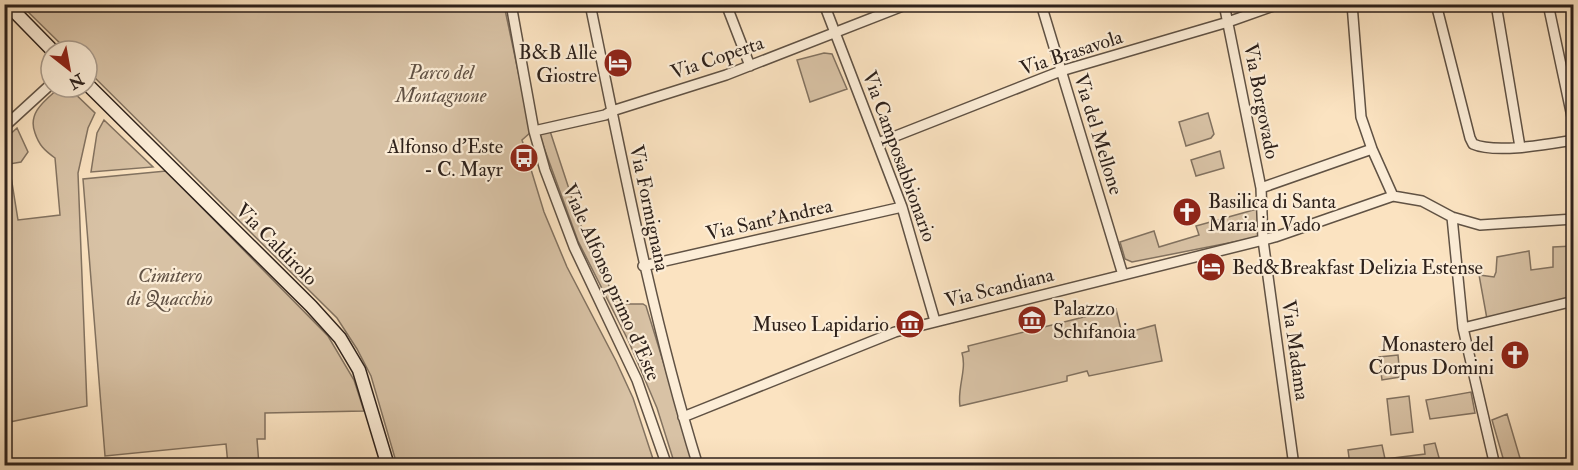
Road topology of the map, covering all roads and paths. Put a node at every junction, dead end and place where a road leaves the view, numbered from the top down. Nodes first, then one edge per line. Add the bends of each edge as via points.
1 (7, 4) edge
2 (511, 4) edge
3 (590, 4) edge
4 (726, 4) edge
5 (824, 4) edge
6 (908, 4) edge
7 (1041, 4) edge
8 (1224, 4) edge
9 (1279, 4) edge
10 (1352, 4) edge
11 (1437, 4) edge
12 (1496, 4) edge
13 (1548, 4) edge
14 (1228, 22) junction
15 (836, 32) junction
16 (41, 39) edge
17 (750, 66) junction
18 (1061, 71) junction
19 (39, 95) edge
20 (99, 96) edge
21 (612, 111) junction
22 (1574, 126) edge
23 (4, 127) edge
24 (534, 131) junction
25 (1574, 140) edge
26 (878, 143) junction
27 (1520, 147) junction
28 (1372, 149) junction
29 (1261, 188) junction
30 (1393, 196) junction
31 (902, 207) junction
32 (1452, 217) junction
33 (1574, 219) edge
34 (1263, 240) junction
35 (644, 266) junction
36 (1123, 275) junction
37 (1574, 301) edge
38 (935, 321) junction
39 (1463, 328) junction
40 (683, 417) junction
41 (388, 465) edge
42 (667, 465) edge
43 (698, 465) edge
44 (1294, 465) edge
45 (1495, 465) edge

1 - 16 main road
2 - 24 street, Viale Alfonso primo d'Este
3 - 21 street, Via Formignana
4 - 17 street
5 - 15 street, Via Camposabbionario
6 - 15 street, Via Coperta
7 - 18 street, Via del Mellone
8 - 14 street, Via Borgovado
9 - 14 street, Via Brasavola
10 - 28 street via 1358,99
11 - 27 street via 1471,141 1480,147
12 - 27 street
13 - 22 street
14 - 18 street, Via Brasavola
14 - 29 street, Via Borgovado
15 - 17 street, Via Coperta
15 - 26 street, Via Camposabbionario
17 - 21 street, Via Coperta
18 - 26 street, Via Brasavola
18 - 36 street, Via del Mellone
19 - 23 street
20 - 41 main road, Via Caldirolo via 340,338 358,370
21 - 24 street, Via Coperta
21 - 35 street, Via Formignana
24 - 42 street, Viale Alfonso primo d'Este via 574,247 627,357
25 - 27 street
26 - 31 street, Via Camposabbionario
28 - 29 street
28 - 30 street
29 - 34 street, Via Borgovado
30 - 32 street via 1422,201
30 - 34 street, Via Scandiana
31 - 35 street, Via Sant'Andrea
31 - 38 street, Via Camposabbionario
32 - 33 street via 1480,225
32 - 39 street
34 - 36 street, Via Scandiana
34 - 44 street, Via Madama
35 - 40 street, Via Formignana
36 - 38 street, Via Scandiana
37 - 39 street
38 - 40 street, Via Scandiana via 866,342
39 - 45 street
40 - 43 street, Via Formignana

